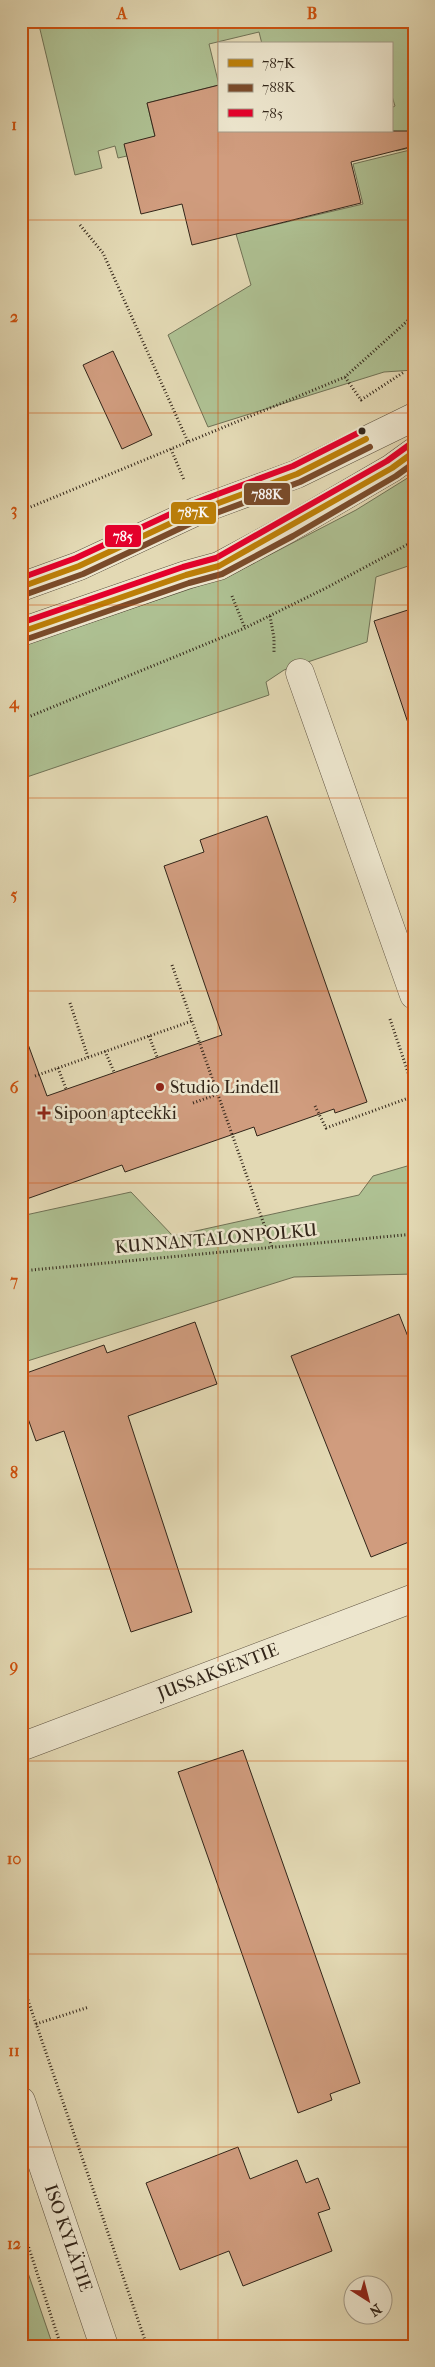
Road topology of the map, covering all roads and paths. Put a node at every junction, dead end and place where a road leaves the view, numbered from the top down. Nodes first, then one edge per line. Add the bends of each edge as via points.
1 (80, 225) dead end
2 (414, 314) edge
3 (404, 372) dead end
4 (345, 377) junction
5 (414, 417) edge
6 (188, 442) junction
7 (414, 452) edge
8 (21, 511) edge
9 (414, 541) edge
10 (21, 587) edge
11 (21, 632) edge
12 (300, 673) dead end
13 (21, 720) edge
14 (172, 964) dead end
15 (414, 995) edge
16 (70, 1003) dead end
17 (192, 1021) junction
18 (149, 1036) junction
19 (104, 1051) junction
20 (88, 1057) junction
21 (157, 1057) dead end
22 (58, 1068) junction
23 (114, 1072) dead end
24 (35, 1076) dead end
25 (66, 1089) dead end
26 (218, 1094) junction
27 (414, 1096) edge
28 (193, 1103) dead end
29 (315, 1106) dead end
30 (414, 1234) edge
31 (272, 1247) junction
32 (21, 1271) edge
33 (414, 1598) edge
34 (21, 1747) edge
35 (21, 1980) edge
36 (89, 2007) dead end
37 (36, 2024) junction
38 (21, 2102) edge
39 (21, 2224) edge
40 (61, 2346) edge
41 (104, 2346) edge
42 (147, 2346) edge

1 - 6 path via 103,253
2 - 4 path
3 - 4 path via 361,400
4 - 6 path
5 - 10 street via 297,474 197,511 79,566
6 - 8 path
7 - 11 street via 298,523 219,566
9 - 13 path via 245,628
12 - 15 street
14 - 17 path
16 - 20 path
17 - 18 path
17 - 26 path
18 - 19 path
18 - 21 path
19 - 20 path
19 - 23 path
20 - 22 path
22 - 24 path
22 - 25 path
26 - 28 path
26 - 31 path
27 - 29 path via 326,1128
30 - 31 path, KUNNANTALONPOLKU
31 - 32 path, KUNNANTALONPOLKU
33 - 34 street, JUSSAKSENTIE
35 - 37 path
36 - 37 path
37 - 42 path
38 - 41 street, ISO KYLÄTIE
39 - 40 path

